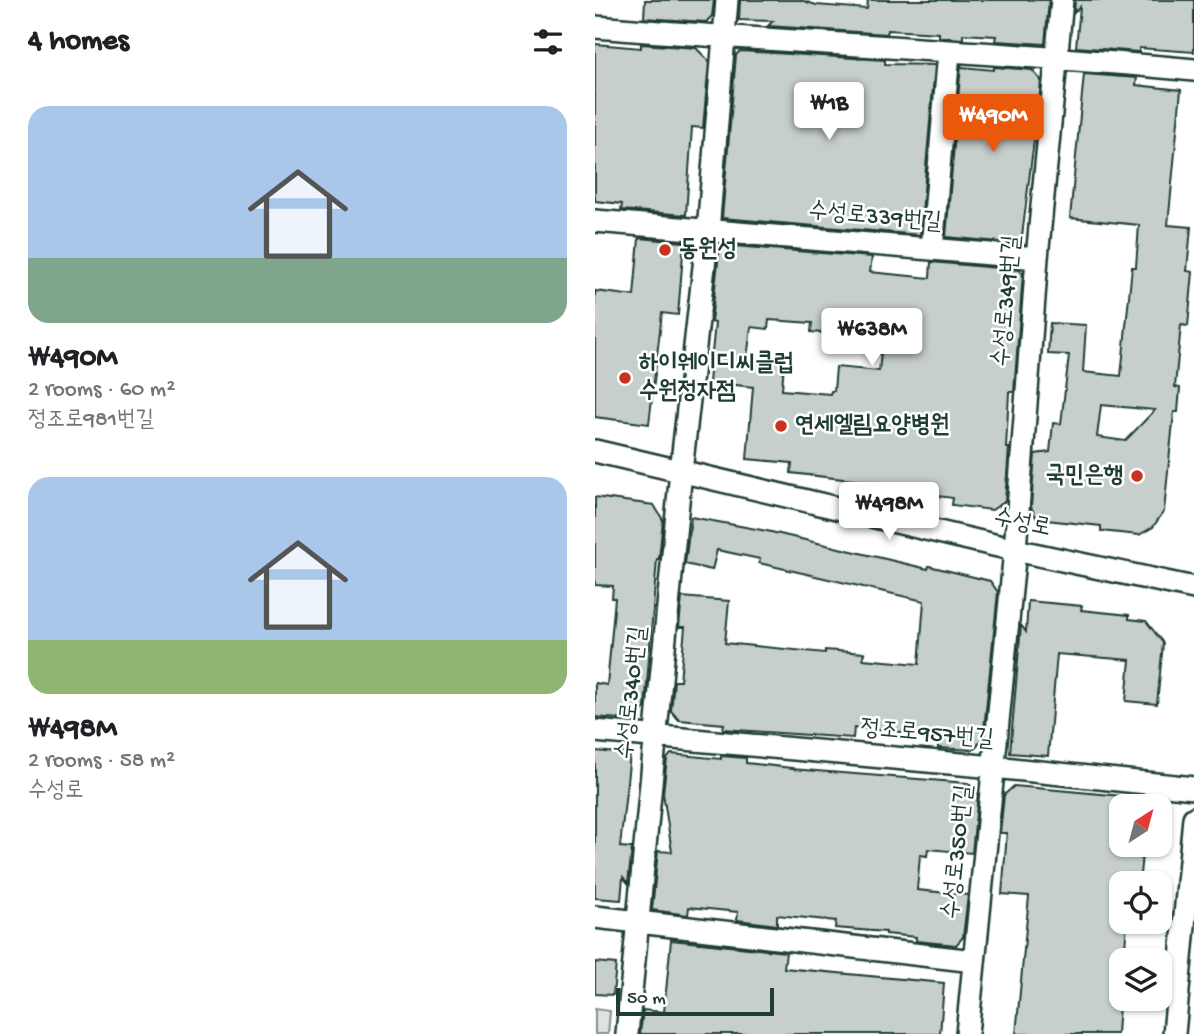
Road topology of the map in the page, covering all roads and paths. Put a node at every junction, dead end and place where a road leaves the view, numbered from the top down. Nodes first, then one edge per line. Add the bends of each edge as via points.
1 (727, 0) edge
2 (1062, 0) edge
3 (595, 27) edge
4 (724, 38) junction
5 (949, 52) junction
6 (1057, 57) junction
7 (1194, 70) edge
8 (595, 221) edge
9 (708, 231) junction
10 (932, 249) junction
11 (1037, 258) junction
12 (595, 451) edge
13 (681, 471) junction
14 (1015, 550) junction
15 (1194, 588) edge
16 (595, 731) edge
17 (655, 737) junction
18 (994, 767) junction
19 (1194, 788) edge
20 (1194, 818) edge
21 (595, 917) edge
22 (638, 921) junction
23 (974, 961) junction
24 (627, 1034) edge
25 (968, 1034) edge
26 (1174, 1034) edge

1 - 4 street
2 - 6 street, 수성로349번길
3 - 4 street
4 - 5 street
4 - 9 street
5 - 6 street
5 - 10 street
6 - 7 street
6 - 11 street, 수성로349번길
8 - 9 street, 수성로339번길
9 - 10 street, 수성로339번길
9 - 13 street
10 - 11 street, 수성로339번길
11 - 14 street, 수성로349번길
12 - 13 street, 수성로
13 - 14 street, 수성로
13 - 17 street, 수성로340번길
14 - 15 street, 수성로
14 - 18 street, 수성로350번길
16 - 17 street, 정조로957번길
17 - 18 street, 정조로957번길
17 - 22 street, 수성로340번길
18 - 19 street, 정조로957번길
18 - 23 street, 수성로350번길
20 - 26 street
21 - 22 street
22 - 23 street
22 - 24 street, 수성로340번길
23 - 25 street, 수성로350번길

